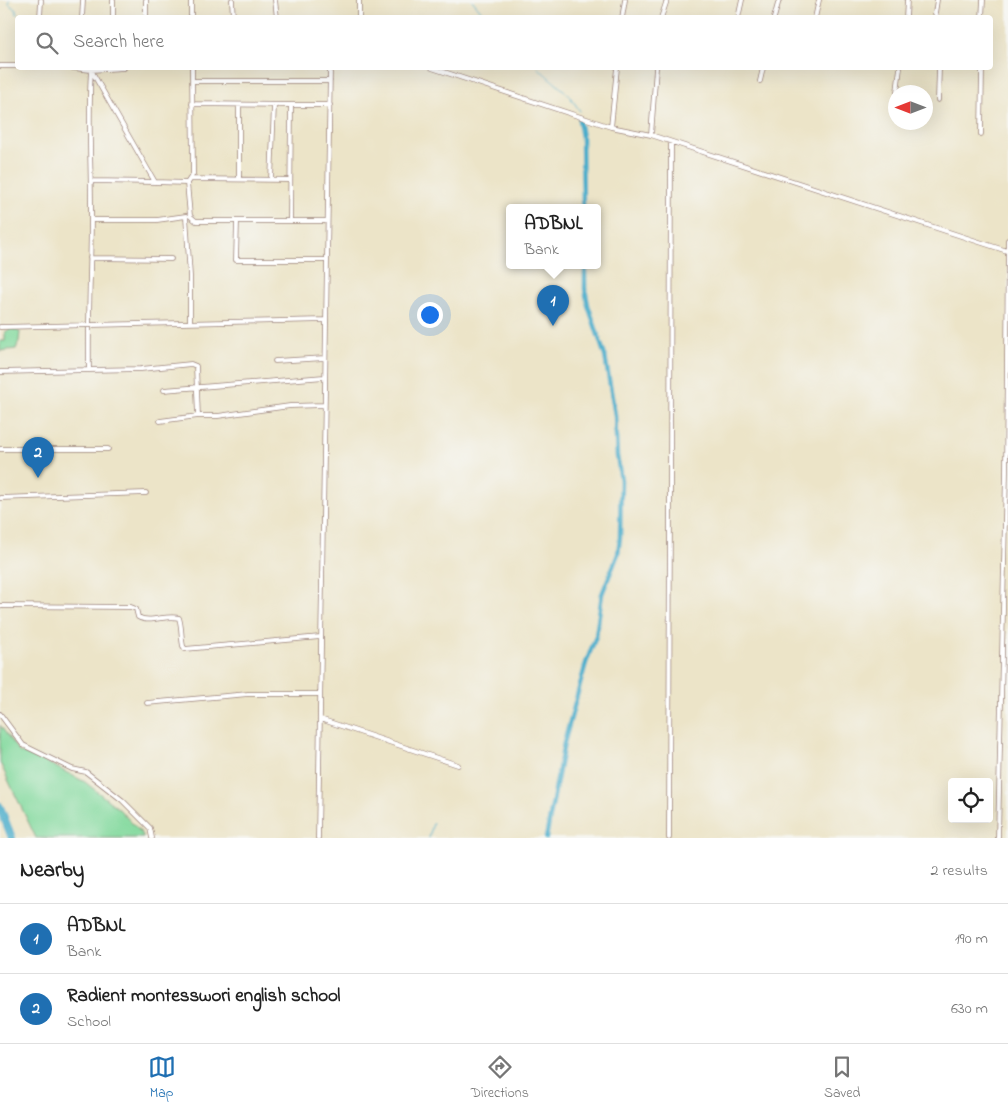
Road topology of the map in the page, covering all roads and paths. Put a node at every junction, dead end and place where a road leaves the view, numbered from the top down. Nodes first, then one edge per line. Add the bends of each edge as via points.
1 (41, 0) edge
2 (83, 0) edge
3 (113, 0) edge
4 (146, 0) edge
5 (191, 0) edge
6 (232, 0) edge
7 (275, 0) edge
8 (359, 0) edge
9 (625, 0) edge
10 (667, 0) edge
11 (742, 0) edge
12 (778, 0) edge
13 (819, 0) edge
14 (908, 0) edge
15 (937, 0) edge
16 (983, 0) edge
17 (40, 15) edge
18 (82, 15) edge
19 (113, 15) edge
20 (146, 15) edge
21 (190, 15) edge
22 (233, 15) edge
23 (277, 15) edge
24 (359, 15) edge
25 (622, 15) edge
26 (663, 15) edge
27 (739, 15) edge
28 (775, 15) edge
29 (816, 15) edge
30 (906, 15) edge
31 (936, 15) edge
32 (982, 15) edge
33 (0, 66) edge
34 (15, 66) edge
35 (91, 70) joint
36 (192, 70) edge
37 (330, 70) edge
38 (438, 70) edge
39 (617, 70) edge
40 (656, 70) edge
41 (762, 70) edge
42 (900, 70) edge
43 (939, 70) edge
44 (982, 70) edge
45 (192, 81) junction
46 (330, 81) junction
47 (760, 81) dead end
48 (898, 85) edge
49 (938, 100) dead end
50 (192, 104) junction
51 (239, 105) junction
52 (274, 105) junction
53 (291, 105) junction
54 (330, 105) junction
55 (611, 127) junction
56 (981, 134) dead end
57 (651, 135) junction
58 (671, 142) junction
59 (239, 179) junction
60 (271, 180) junction
61 (290, 180) junction
62 (91, 181) junction
63 (189, 181) junction
64 (154, 182) junction
65 (188, 216) junction
66 (91, 220) junction
67 (237, 221) junction
68 (290, 221) junction
69 (327, 221) junction
70 (1008, 240) edge
71 (1007, 251) edge
72 (90, 258) junction
73 (172, 259) dead end
74 (326, 260) junction
75 (325, 320) junction
76 (190, 323) junction
77 (89, 326) junction
78 (0, 327) edge
79 (325, 358) junction
80 (275, 361) dead end
81 (89, 370) junction
82 (0, 372) edge
83 (324, 377) junction
84 (1007, 379) edge
85 (197, 388) junction
86 (164, 390) dead end
87 (324, 405) junction
88 (1007, 408) edge
89 (198, 416) junction
90 (160, 421) dead end
91 (0, 449) edge
92 (108, 449) dead end
93 (1007, 472) edge
94 (146, 493) dead end
95 (0, 498) edge
96 (0, 606) edge
97 (320, 637) junction
98 (320, 694) junction
99 (147, 703) dead end
100 (0, 714) edge
101 (320, 719) junction
102 (458, 765) dead end
103 (152, 838) edge
104 (318, 838) edge
105 (670, 838) edge
106 (998, 838) edge

1 - 17 street
2 - 18 street
3 - 19 street
4 - 20 street
5 - 21 street
6 - 22 street
7 - 23 street
8 - 24 street
9 - 25 street
10 - 26 street
11 - 27 street
12 - 28 street
13 - 29 street
14 - 30 street
15 - 31 street
16 - 32 street
33 - 34 street
35 - 62 street via 88,108
35 - 64 street
36 - 45 street
37 - 46 street
38 - 55 street
39 - 55 street
40 - 57 street
41 - 47 street
42 - 48 street
43 - 49 street
44 - 56 street
45 - 46 street
45 - 50 street
46 - 54 street
50 - 51 street
50 - 63 street via 193,174
51 - 52 street
51 - 59 street
52 - 53 street
52 - 60 street
53 - 54 street
53 - 61 street
54 - 69 street
55 - 57 street
57 - 58 street
58 - 71 street
58 - 105 street
59 - 60 street
59 - 63 street
60 - 61 street
61 - 68 street
62 - 64 street
62 - 66 street
63 - 64 street
63 - 65 street
65 - 66 street via 157,220
65 - 67 street via 196,221
65 - 76 street
66 - 72 street
67 - 68 street
67 - 74 street via 236,260
68 - 69 street
69 - 74 street
70 - 71 street
71 - 84 street
72 - 73 street
72 - 77 street
74 - 75 street
75 - 76 street
75 - 79 street
76 - 77 street
77 - 78 street
77 - 81 street
79 - 80 street
79 - 83 street
81 - 82 street
81 - 85 street via 190,364 196,366
83 - 85 street
83 - 87 street
84 - 88 street
85 - 86 street
85 - 89 street
87 - 89 street
87 - 97 street
88 - 93 street
89 - 90 street
91 - 92 street
93 - 106 street
94 - 95 street
96 - 97 street via 131,607 135,608 138,617 145,620 174,616 181,623 180,636 186,648
97 - 98 street
98 - 99 street via 248,694
98 - 101 street
100 - 103 street via 23,745 72,769 86,772 122,800 150,828
101 - 102 street
101 - 104 street

